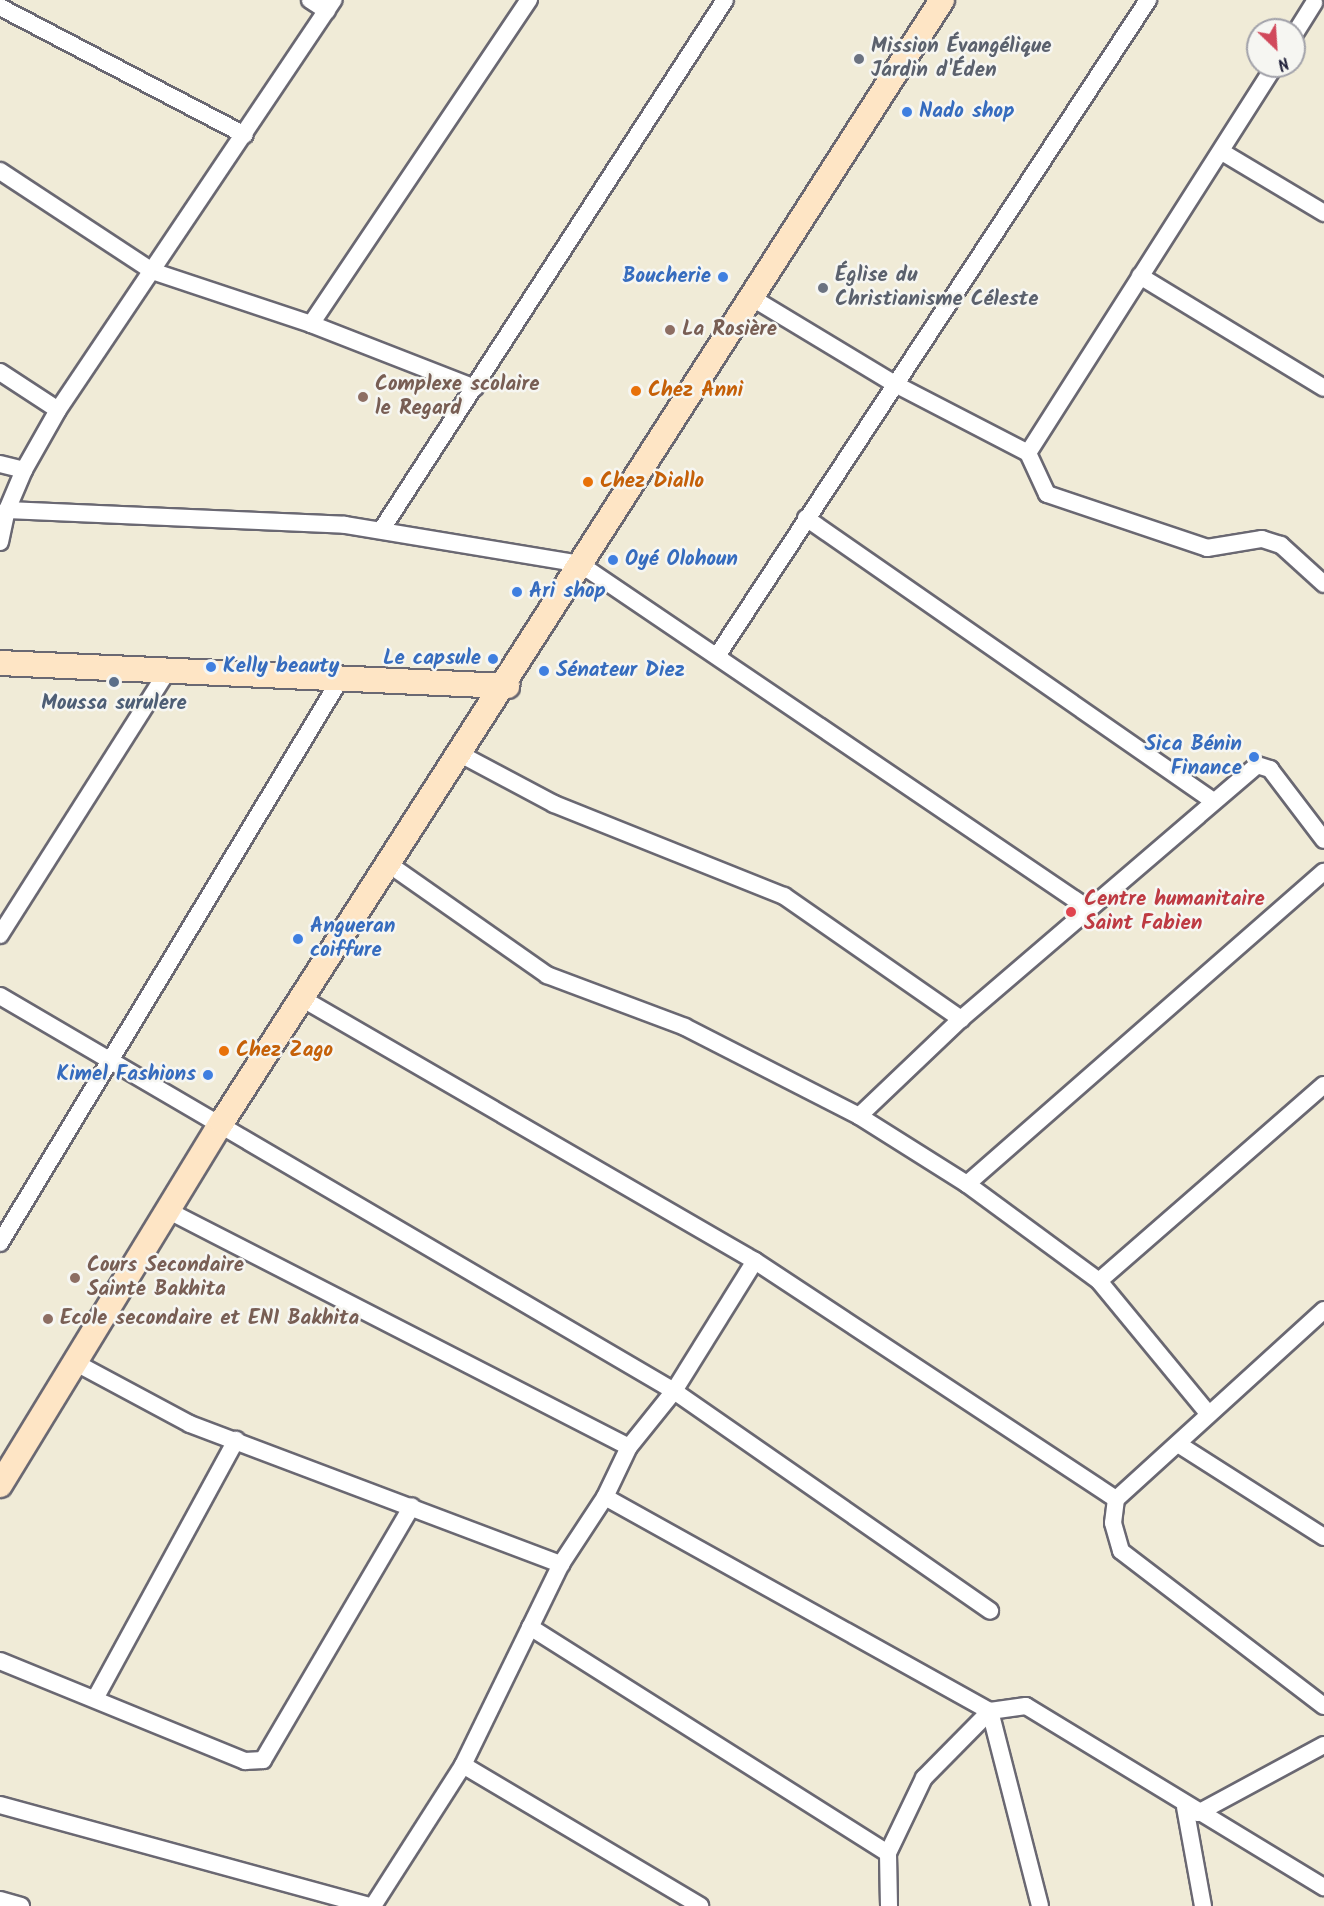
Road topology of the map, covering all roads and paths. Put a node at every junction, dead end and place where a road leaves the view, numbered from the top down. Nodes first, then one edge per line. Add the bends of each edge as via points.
1 (310, 0) edge
2 (529, 0) edge
3 (725, 0) edge
4 (942, 0) edge
5 (1148, 0) edge
6 (1315, 4) edge
7 (330, 5) edge
8 (0, 7) edge
9 (1306, 18) edge
10 (1268, 78) edge
11 (245, 135) junction
12 (1222, 152) junction
13 (0, 171) edge
14 (1324, 213) edge
15 (152, 271) junction
16 (1140, 276) junction
17 (754, 299) junction
18 (311, 324) junction
19 (0, 372) edge
20 (893, 383) junction
21 (475, 388) junction
22 (1324, 388) edge
23 (58, 410) junction
24 (1028, 453) junction
25 (0, 464) edge
26 (24, 470) junction
27 (7, 510) junction
28 (806, 518) junction
29 (382, 529) junction
30 (0, 542) edge
31 (580, 564) junction
32 (1324, 585) edge
33 (717, 656) junction
34 (0, 663) edge
35 (166, 673) junction
36 (341, 678) junction
37 (507, 686) junction
38 (462, 755) junction
39 (1212, 800) junction
40 (1324, 840) edge
41 (390, 865) junction
42 (1324, 872) edge
43 (1089, 909) junction
44 (0, 934) edge
45 (0, 996) edge
46 (303, 999) junction
47 (961, 1019) junction
48 (113, 1065) junction
49 (1324, 1085) edge
50 (859, 1116) junction
51 (222, 1122) junction
52 (968, 1184) junction
53 (167, 1210) junction
54 (5, 1222) edge
55 (0, 1244) edge
56 (755, 1261) junction
57 (1100, 1281) junction
58 (1324, 1310) edge
59 (78, 1364) junction
60 (674, 1391) junction
61 (1207, 1412) junction
62 (236, 1440) junction
63 (1178, 1444) junction
64 (629, 1447) junction
65 (0, 1485) edge
66 (605, 1497) junction
67 (1116, 1499) junction
68 (412, 1506) junction
69 (1323, 1535) edge
70 (561, 1564) junction
71 (990, 1611) dead end
72 (530, 1627) junction
73 (0, 1661) edge
74 (96, 1697) junction
75 (1324, 1706) edge
76 (990, 1711) junction
77 (1324, 1745) edge
78 (463, 1765) junction
79 (0, 1805) edge
80 (1192, 1810) junction
81 (888, 1853) junction
82 (1324, 1887) edge
83 (0, 1900) edge
84 (21, 1906) edge
85 (368, 1906) edge
86 (373, 1906) edge
87 (700, 1906) edge
88 (889, 1906) edge
89 (1040, 1906) edge
90 (1203, 1906) edge

1 - 7 street
2 - 18 street
3 - 21 street
4 - 17 main road
5 - 20 street
6 - 9 street
7 - 11 street
8 - 11 street
10 - 12 street
11 - 15 street
12 - 14 street
12 - 16 street
13 - 15 street
15 - 18 street
15 - 23 street
16 - 22 street
16 - 24 street
17 - 20 street
17 - 31 main road
18 - 21 street
19 - 23 street
20 - 24 street
20 - 28 street
21 - 29 street
23 - 26 street
24 - 32 street via 1047,494 1207,548 1262,539 1281,545
25 - 26 street
26 - 27 street
27 - 29 street
27 - 30 street
28 - 33 street
28 - 39 street
29 - 31 street
31 - 33 street
31 - 37 main road
33 - 43 street
34 - 35 main road
35 - 36 main road
35 - 44 street
36 - 37 main road
36 - 48 street
37 - 38 main road
38 - 41 main road
38 - 47 street via 554,804 784,896
39 - 40 street via 1262,763
39 - 43 street
41 - 46 main road
41 - 50 street via 547,975 685,1027
42 - 52 street
43 - 47 street
45 - 48 street
46 - 51 main road
46 - 56 street
47 - 50 street
48 - 51 street
48 - 54 street
49 - 57 street
50 - 52 street
51 - 53 main road
51 - 60 street
52 - 57 street
53 - 59 main road
53 - 64 street
54 - 55 street
56 - 60 street
56 - 67 street
57 - 61 street
58 - 61 street
59 - 62 street via 190,1424
59 - 65 main road
60 - 64 street
60 - 71 street
61 - 63 street
62 - 68 street
62 - 74 street
63 - 67 street
63 - 69 street
64 - 66 street
66 - 70 street
66 - 76 street
67 - 75 street via 1114,1538 1121,1551
68 - 70 street
68 - 74 street via 268,1758 244,1761
70 - 72 street
72 - 78 street
72 - 81 street
73 - 74 street
76 - 80 street via 1026,1706
76 - 81 street via 924,1778
76 - 89 street
77 - 80 street
78 - 86 street
78 - 87 street
79 - 85 street
80 - 82 street
80 - 90 street
81 - 88 street
83 - 84 street

